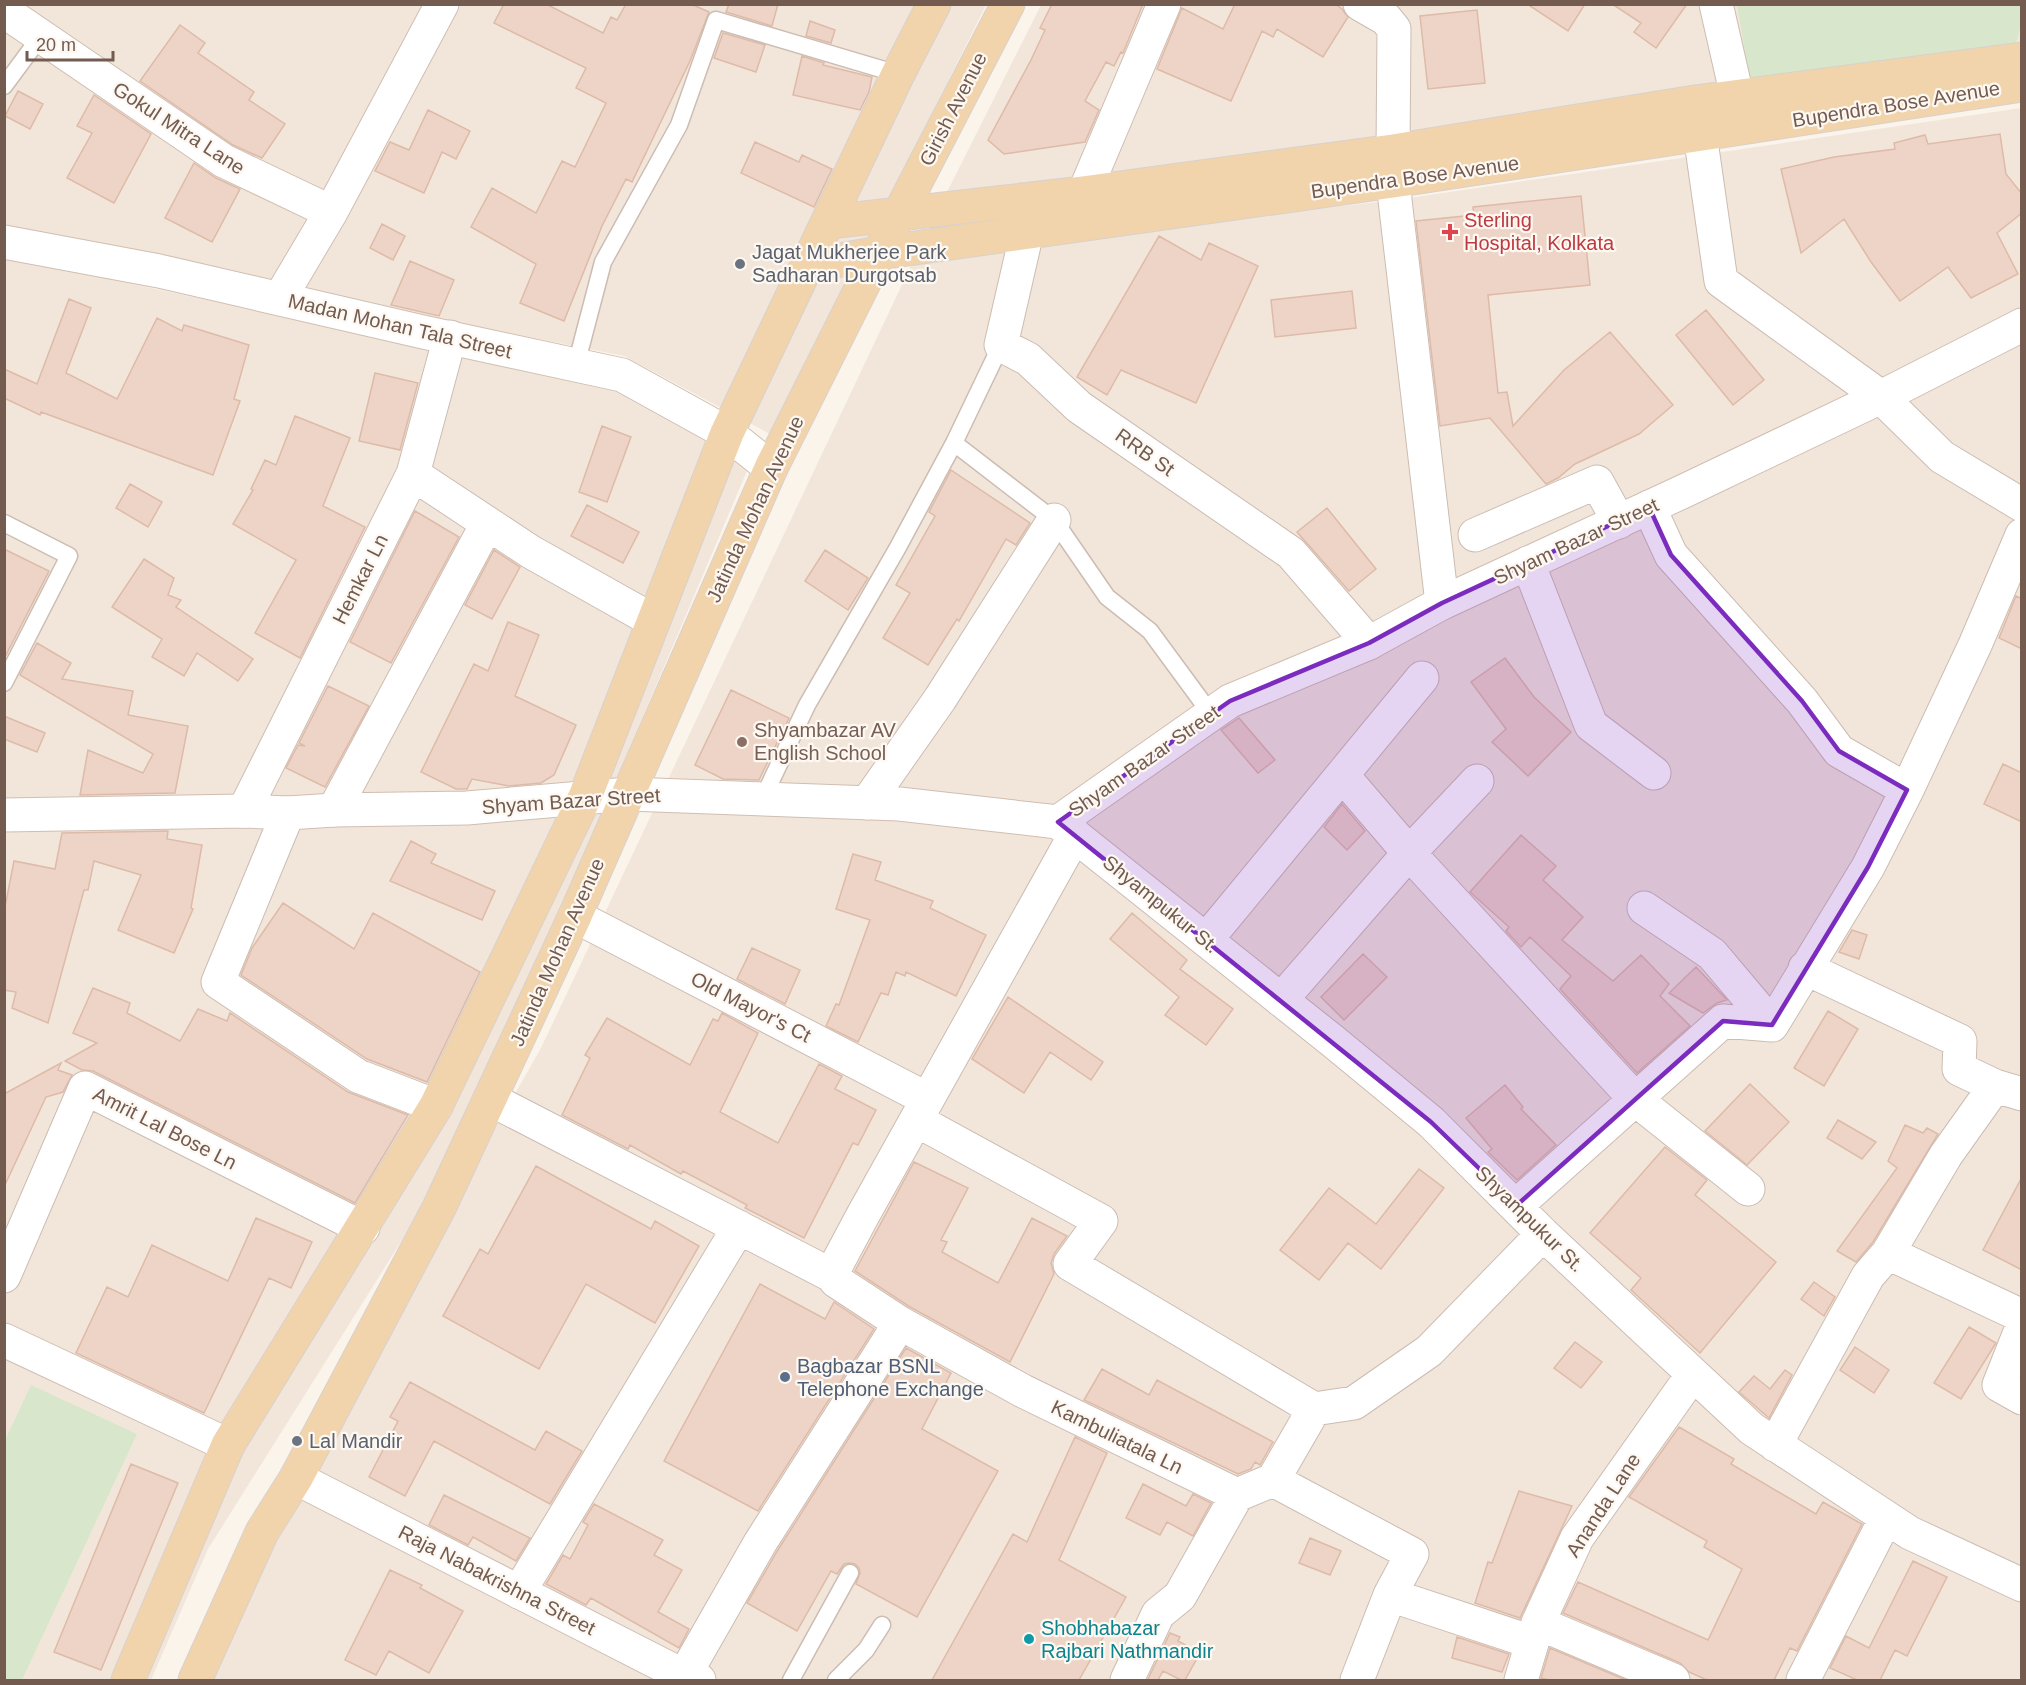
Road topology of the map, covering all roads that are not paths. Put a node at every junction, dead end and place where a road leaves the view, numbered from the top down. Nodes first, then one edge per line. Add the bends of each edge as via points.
1 (442, 4) edge
2 (934, 4) edge
3 (1008, 4) edge
4 (1164, 4) edge
5 (1360, 4) edge
6 (1716, 4) edge
7 (4, 11) edge
8 (41, 36) junction
9 (2022, 59) edge
10 (898, 74) junction
11 (2022, 85) edge
12 (4, 86) edge
13 (1737, 96) junction
14 (1695, 102) junction
15 (1700, 134) junction
16 (1393, 166) junction
17 (1084, 193) junction
18 (332, 212) junction
19 (899, 214) junction
20 (829, 222) junction
21 (1027, 232) junction
22 (4, 242) edge
23 (879, 253) junction
24 (808, 266) junction
25 (280, 298) junction
26 (2022, 325) edge
27 (450, 337) junction
28 (1001, 345) junction
29 (576, 365) junction
30 (1881, 397) junction
31 (727, 433) junction
32 (954, 443) junction
33 (771, 468) junction
34 (413, 474) junction
35 (2022, 505) edge
36 (1649, 507) junction
37 (1054, 520) junction
38 (1618, 522) junction
39 (4, 523) edge
40 (487, 524) junction
41 (1475, 535) dead end
42 (2022, 535) edge
43 (1528, 563) junction
44 (1442, 603) junction
45 (652, 620) junction
46 (1369, 643) junction
47 (1422, 678) dead end
48 (4, 684) edge
49 (1211, 714) junction
50 (1654, 772) dead end
51 (1342, 776) junction
52 (1478, 781) dead end
53 (1907, 790) junction
54 (628, 794) junction
55 (585, 797) junction
56 (763, 798) junction
57 (867, 803) junction
58 (334, 810) junction
59 (244, 811) junction
60 (288, 813) junction
61 (4, 815) edge
62 (1066, 829) junction
63 (1408, 853) junction
64 (1644, 908) dead end
65 (575, 916) junction
66 (1206, 940) junction
67 (1805, 968) junction
68 (1281, 1000) junction
69 (1772, 1025) junction
70 (2008, 1090) edge
71 (1635, 1098) junction
72 (490, 1099) junction
73 (436, 1106) junction
74 (922, 1109) junction
75 (1748, 1189) dead end
76 (1517, 1205) junction
77 (739, 1227) junction
78 (363, 1228) junction
79 (1544, 1234) junction
80 (1888, 1253) junction
81 (831, 1275) junction
82 (4, 1276) edge
83 (2022, 1316) edge
84 (900, 1323) junction
85 (2022, 1328) edge
86 (4, 1340) edge
87 (1693, 1374) junction
88 (2022, 1398) edge
89 (1314, 1409) junction
90 (1775, 1444) junction
91 (228, 1445) junction
92 (296, 1478) junction
93 (1273, 1480) junction
94 (1237, 1495) junction
95 (1886, 1518) junction
96 (850, 1573) dead end
97 (2022, 1584) edge
98 (519, 1592) junction
99 (1390, 1595) junction
100 (882, 1625) dead end
101 (1535, 1633) junction
102 (690, 1679) edge
103 (128, 1680) edge
104 (195, 1680) edge
105 (791, 1680) edge
106 (836, 1680) edge
107 (1127, 1680) edge
108 (1357, 1680) edge
109 (1521, 1680) edge
110 (1673, 1680) edge
111 (1803, 1680) edge

1 - 18 street
2 - 10 main road
3 - 19 main road, Girish Avenue
4 - 17 street
5 - 16 street via 1386,19 1394,29
6 - 13 street
7 - 8 street, Gokul Mitra Lane
8 - 12 lane
8 - 18 street, Gokul Mitra Lane via 224,161
9 - 13 main road, Bupendra Bose Avenue
10 - 20 main road
10 - 29 lane via 716,20 679,125 603,262
11 - 15 main road, Bupendra Bose Avenue
13 - 14 main road, Bupendra Bose Avenue
14 - 15 street
14 - 16 main road, Bupendra Bose Avenue
15 - 16 main road, Bupendra Bose Avenue
15 - 30 street via 1721,281
16 - 17 main road, Bupendra Bose Avenue
16 - 21 main road, Bupendra Bose Avenue
16 - 44 street
17 - 19 main road, Bupendra Bose Avenue
18 - 25 street
19 - 20 main road, Bupendra Bose Avenue
19 - 23 main road, Jatinda Mohan Avenue
20 - 24 main road
21 - 23 main road, Bupendra Bose Avenue
21 - 28 street
22 - 25 street, Madan Mohan Tala Street
23 - 24 main road, Bupendra Bose Avenue
23 - 33 main road, Jatinda Mohan Avenue
24 - 31 main road
25 - 27 street, Madan Mohan Tala Street
26 - 30 street, Shyam Bazar Street
27 - 29 street, Madan Mohan Tala Street
27 - 34 street, Hemkar Ln
28 - 32 lane
28 - 46 street, RRB St via 1028,359 1079,407 1291,553
29 - 31 street, Madan Mohan Tala Street via 622,375
30 - 35 street via 1942,457
30 - 36 street, Shyam Bazar Street
31 - 33 street, Madan Mohan Tala Street
31 - 45 main road
32 - 37 lane
32 - 56 lane via 807,705
33 - 54 main road, Jatinda Mohan Avenue
34 - 40 street
34 - 59 street, Hemkar Ln
36 - 38 street, Shyam Bazar Street
36 - 53 street via 1671,555 1802,701 1839,751
37 - 49 lane via 1107,597 1150,631
37 - 57 street via 940,699
38 - 41 street via 1597,482
38 - 43 street, Shyam Bazar Street
39 - 48 lane via 69,556
40 - 45 street
40 - 58 street
42 - 53 street
43 - 44 street, Shyam Bazar Street
43 - 50 street via 1591,725
44 - 46 street, Shyam Bazar Street
45 - 55 main road
46 - 49 street, Shyam Bazar Street via 1230,700
47 - 51 street
49 - 62 street, Shyam Bazar Street
51 - 63 street
51 - 66 street
52 - 63 street
53 - 67 street via 1868,867
54 - 55 street, Shyam Bazar Street
54 - 56 street, Shyam Bazar Street
54 - 65 main road, Jatinda Mohan Avenue
55 - 58 street, Shyam Bazar Street via 467,808
55 - 73 main road
56 - 57 street, Shyam Bazar Street
57 - 62 street, Shyam Bazar Street via 899,804
58 - 60 street, Shyam Bazar Street
59 - 60 street, Shyam Bazar Street
59 - 61 street, Shyam Bazar Street
60 - 73 street via 218,982 358,1076
62 - 66 street, Shyampukur St.
62 - 74 street
63 - 68 street
63 - 71 street
64 - 69 street via 1712,954
65 - 72 main road, Jatinda Mohan Avenue
65 - 74 street, Old Mayor's Ct
66 - 68 street, Shyampukur St.
67 - 69 street
67 - 70 street via 1960,1041 1959,1069
68 - 76 street, Shyampukur St. via 1431,1122
69 - 71 street via 1723,1021
70 - 80 street via 1946,1155
71 - 75 street
71 - 76 street
72 - 77 street, Kambuliatala Ln
72 - 92 main road, Jatinda Mohan Avenue via 439,1208
73 - 78 main road
74 - 81 street
74 - 89 street, Old Mayor's Ct via 1101,1221 1070,1264
76 - 79 street, Shyampukur St.
77 - 81 street, Kambuliatala Ln
77 - 98 street
78 - 82 street, Amrit Lal Bose Ln via 85,1088
78 - 91 main road
79 - 87 street, Shyampukur St.
79 - 89 street via 1429,1351 1354,1403
80 - 83 street
80 - 90 street via 1868,1276
81 - 84 street, Kambuliatala Ln
84 - 94 street, Kambuliatala Ln via 1023,1391
84 - 102 street via 760,1543
85 - 88 street via 1999,1385
86 - 91 street
87 - 90 street, Shyampukur St. via 1752,1429
87 - 101 street, Ananda Lane via 1577,1538
89 - 93 street
90 - 95 street, Shyampukur St.
91 - 103 main road
92 - 98 street, Raja Nabakrishna Street
92 - 104 main road, Jatinda Mohan Avenue via 262,1532
93 - 94 street
93 - 99 street via 1412,1554
94 - 107 street via 1180,1596 1158,1614
95 - 97 street, Shyampukur St. via 1910,1533
95 - 111 street
96 - 105 lane
98 - 102 street, Raja Nabakrishna Street
99 - 101 street
99 - 108 street
100 - 106 lane via 866,1650
101 - 109 street, Ananda Lane
101 - 110 street

